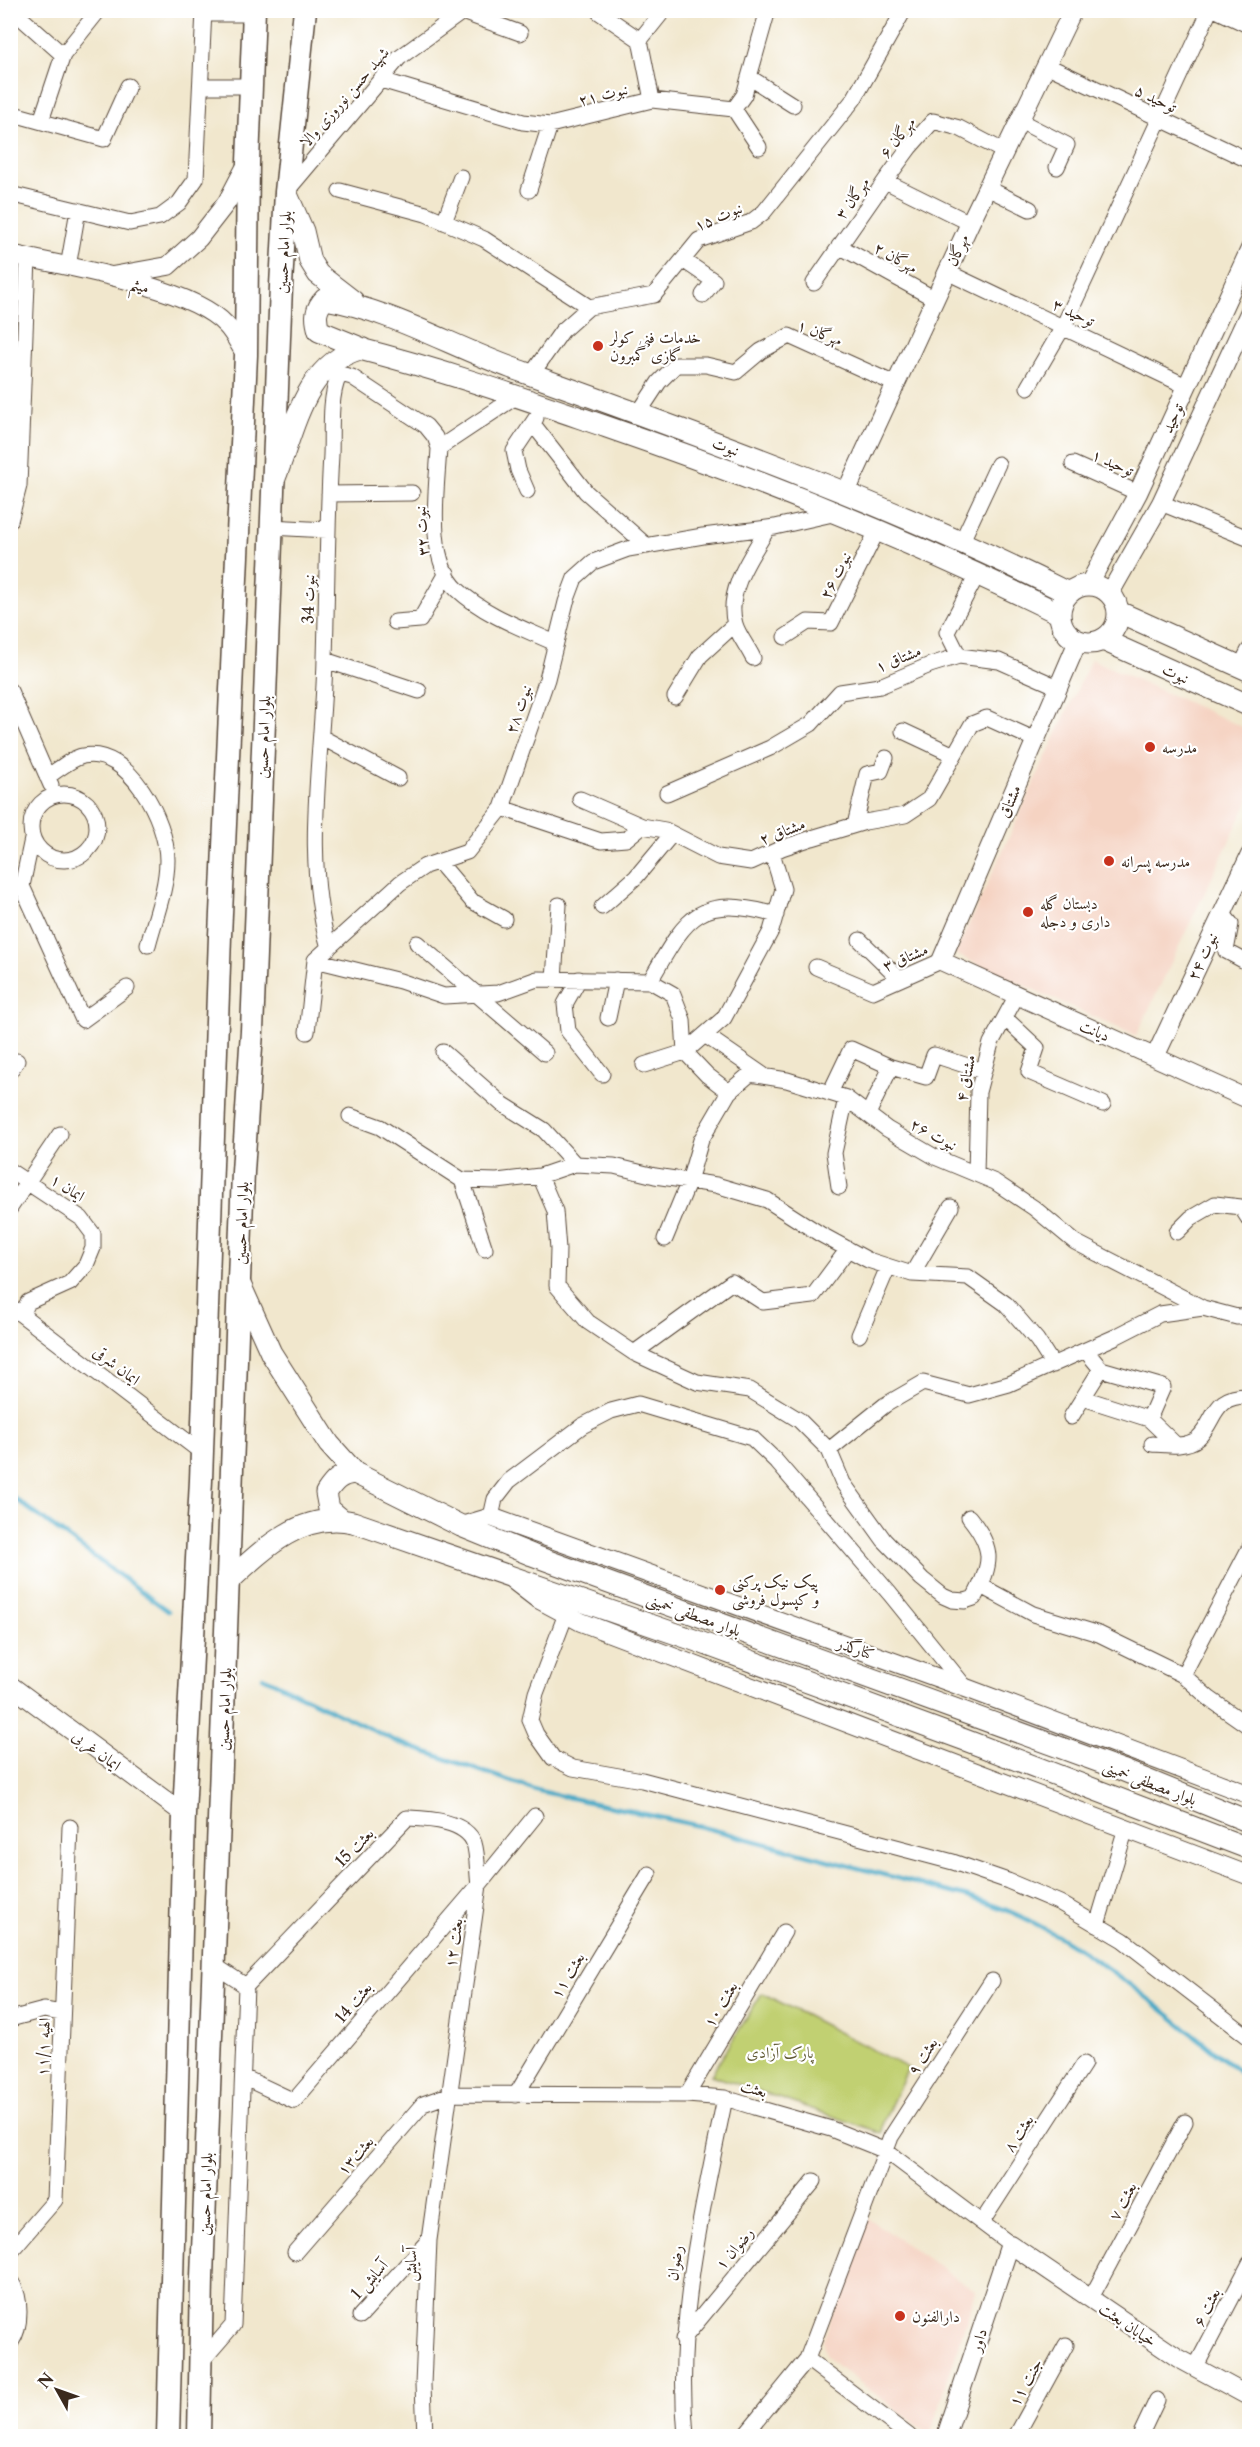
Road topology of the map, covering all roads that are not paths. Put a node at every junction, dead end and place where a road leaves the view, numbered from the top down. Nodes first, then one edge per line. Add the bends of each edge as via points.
1 (22, 10) edge
2 (99, 10) edge
3 (305, 10) edge
4 (664, 10) edge
5 (768, 10) edge
6 (904, 10) edge
7 (1073, 10) edge
8 (1210, 10) edge
9 (1216, 10) edge
10 (464, 11) edge
11 (204, 12) edge
12 (254, 12) edge
13 (599, 12) dead end
14 (1250, 26) edge
15 (520, 33) dead end
16 (640, 40) junction
17 (63, 55) junction
18 (1048, 66) junction
19 (749, 77) junction
20 (381, 80) junction
21 (128, 86) dead end
22 (201, 86) junction
23 (250, 86) junction
24 (652, 100) junction
25 (793, 105) dead end
26 (734, 109) junction
27 (10, 113) edge
28 (41, 121) junction
29 (1020, 121) junction
30 (1161, 121) junction
31 (550, 125) junction
32 (759, 147) dead end
33 (1005, 152) junction
34 (1250, 161) edge
35 (248, 162) junction
36 (1057, 166) dead end
37 (460, 177) dead end
38 (885, 181) junction
39 (987, 188) junction
40 (529, 190) dead end
41 (340, 191) dead end
42 (286, 192) junction
43 (10, 194) edge
44 (1030, 208) dead end
45 (78, 210) junction
46 (444, 222) junction
47 (970, 223) junction
48 (839, 246) junction
49 (1250, 249) edge
50 (19, 256) edge
51 (683, 260) junction
52 (68, 267) junction
53 (947, 272) junction
54 (111, 276) junction
55 (814, 283) dead end
56 (703, 295) dead end
57 (935, 299) junction
58 (589, 307) junction
59 (1250, 311) edge
60 (377, 315) junction
61 (1063, 327) junction
62 (370, 351) junction
63 (246, 355) junction
64 (531, 375) junction
65 (896, 384) junction
66 (1186, 386) junction
67 (1028, 387) dead end
68 (517, 396) junction
69 (544, 405) junction
70 (638, 414) junction
71 (532, 424) junction
72 (439, 448) junction
73 (998, 464) dead end
74 (1073, 464) dead end
75 (272, 487) junction
76 (527, 491) dead end
77 (846, 492) junction
78 (412, 493) dead end
79 (1138, 493) junction
80 (329, 494) junction
81 (1161, 503) junction
82 (837, 513) junction
83 (10, 521) edge
84 (270, 527) junction
85 (768, 528) junction
86 (878, 529) junction
87 (327, 530) junction
88 (1250, 539) edge
89 (960, 543) junction
90 (647, 546) junction
91 (447, 573) junction
92 (977, 576) junction
93 (1049, 584) junction
94 (1089, 584) junction
95 (1068, 593) junction
96 (1114, 603) junction
97 (1040, 604) junction
98 (1060, 614) junction
99 (395, 622) dead end
100 (735, 624) junction
101 (785, 637) dead end
102 (1103, 640) junction
103 (1078, 641) junction
104 (555, 643) junction
105 (959, 656) junction
106 (753, 657) dead end
107 (325, 660) junction
108 (1247, 663) edge
109 (1058, 687) junction
110 (10, 691) edge
111 (419, 691) dead end
112 (675, 697) dead end
113 (1250, 706) edge
114 (903, 731) dead end
115 (321, 737) junction
116 (1036, 740) junction
117 (954, 754) junction
118 (886, 758) dead end
119 (47, 777) junction
120 (398, 778) dead end
121 (667, 792) dead end
122 (55, 795) junction
123 (580, 799) dead end
124 (502, 808) junction
125 (855, 825) junction
126 (642, 826) junction
127 (672, 834) junction
128 (32, 839) junction
129 (772, 853) junction
130 (1250, 855) edge
131 (439, 862) junction
132 (559, 905) dead end
133 (602, 907) dead end
134 (1222, 914) junction
135 (776, 915) junction
136 (504, 919) dead end
137 (860, 940) dead end
138 (417, 944) dead end
139 (148, 945) dead end
140 (329, 948) junction
141 (315, 960) junction
142 (941, 961) junction
143 (1250, 964) edge
144 (816, 968) dead end
145 (899, 978) junction
146 (554, 979) junction
147 (579, 979) junction
148 (616, 980) junction
149 (650, 981) junction
150 (127, 988) dead end
151 (478, 994) junction
152 (1017, 995) junction
153 (608, 1018) dead end
154 (1005, 1018) junction
155 (307, 1032) dead end
156 (705, 1035) junction
157 (443, 1052) dead end
158 (685, 1052) junction
159 (545, 1053) dead end
160 (1155, 1058) junction
161 (644, 1065) dead end
162 (891, 1067) junction
163 (983, 1071) junction
164 (602, 1074) dead end
165 (765, 1076) junction
166 (729, 1092) junction
167 (830, 1093) junction
168 (846, 1098) junction
169 (1250, 1100) edge
170 (1103, 1104) dead end
171 (868, 1114) junction
172 (350, 1116) dead end
173 (60, 1134) dead end
174 (575, 1164) junction
175 (10, 1171) edge
176 (976, 1174) junction
177 (540, 1176) junction
178 (462, 1180) junction
179 (689, 1181) junction
180 (28, 1183) junction
181 (839, 1187) dead end
182 (10, 1208) edge
183 (951, 1208) dead end
184 (1250, 1221) edge
185 (1178, 1232) dead end
186 (665, 1239) dead end
187 (485, 1249) dead end
188 (848, 1249) junction
189 (888, 1267) junction
190 (912, 1274) junction
191 (239, 1282) junction
192 (1203, 1308) junction
193 (16, 1311) edge
194 (1250, 1316) edge
195 (859, 1335) dead end
196 (1086, 1351) junction
197 (634, 1353) junction
198 (1053, 1365) junction
199 (1101, 1369) junction
200 (1250, 1396) edge
201 (1083, 1398) junction
202 (1071, 1417) dead end
203 (1149, 1419) junction
204 (1152, 1444) dead end
205 (1176, 1446) junction
206 (829, 1450) junction
207 (201, 1452) junction
208 (354, 1473) junction
209 (491, 1517) junction
210 (969, 1517) dead end
211 (341, 1519) junction
212 (460, 1526) junction
213 (1248, 1555) edge
214 (508, 1576) junction
215 (229, 1581) junction
216 (981, 1586) junction
217 (566, 1614) junction
218 (1183, 1675) junction
219 (10, 1685) edge
220 (966, 1688) junction
221 (1250, 1727) edge
222 (1250, 1795) edge
223 (184, 1814) junction
224 (535, 1816) dead end
225 (1250, 1822) edge
226 (70, 1827) dead end
227 (1126, 1828) junction
228 (1250, 1850) edge
229 (649, 1874) dead end
230 (1250, 1876) edge
231 (479, 1886) junction
232 (1097, 1925) junction
233 (784, 1932) dead end
234 (214, 1965) junction
235 (992, 1981) dead end
236 (246, 1986) junction
237 (62, 2013) junction
238 (10, 2019) edge
239 (1250, 2038) edge
240 (1084, 2064) dead end
241 (243, 2077) junction
242 (452, 2094) junction
243 (516, 2095) junction
244 (687, 2095) junction
245 (725, 2098) junction
246 (1185, 2122) dead end
247 (886, 2151) junction
248 (814, 2181) dead end
249 (982, 2222) junction
250 (429, 2240) junction
251 (1010, 2244) junction
252 (10, 2252) edge
253 (295, 2252) dead end
254 (1250, 2263) edge
255 (10, 2283) edge
256 (1090, 2298) junction
257 (360, 2316) dead end
258 (683, 2339) junction
259 (10, 2341) edge
260 (1066, 2345) dead end
261 (807, 2359) junction
262 (201, 2362) junction
263 (1195, 2368) junction
264 (1250, 2397) edge
265 (1157, 2400) dead end
266 (168, 2436) edge
267 (199, 2436) edge
268 (425, 2436) edge
269 (686, 2436) edge
270 (744, 2436) edge
271 (909, 2436) edge
272 (946, 2436) edge
273 (1016, 2436) edge
274 (1140, 2436) edge

1 - 17 street via 18,15
2 - 17 street
3 - 42 main road, بلوار امام حسین
4 - 16 street
5 - 19 street
6 - 51 street, نبوت ۱۵ via 854,99 764,212 752,222 699,240
7 - 18 street, مهرگان
8 - 30 street
9 - 14 street
10 - 15 street
10 - 20 street, شهید حسن نوروزی والا via 399,58
11 - 12 street
11 - 22 street
12 - 23 main road, بلوار امام حسین
13 - 16 street
16 - 24 street
17 - 28 street
18 - 29 street, مهرگان
18 - 30 street, توحید ۵
19 - 25 street
19 - 26 street via 744,95
20 - 31 street, نبوت ۲۱ via 524,122
20 - 42 street, شهید حسن نوروزی والا
21 - 28 street via 104,139
22 - 23 street
22 - 45 street via 195,179 179,204 160,217 130,223
23 - 35 main road, بلوار امام حسین
24 - 26 street, نبوت ۲۱
24 - 31 street, نبوت ۲۱
26 - 32 street
27 - 28 street
29 - 33 street, مهرگان
29 - 36 street via 1067,145
30 - 34 street, توحید ۵
30 - 61 street
31 - 40 street
33 - 38 street, مهرگان ۶ via 959,128 933,121
33 - 39 street, مهرگان
35 - 54 street via 227,202 199,238 168,266
35 - 63 main road, بلوار امام حسین
37 - 46 street
38 - 47 street, مهرگان ۳
38 - 48 street, مهرگان ۳
39 - 44 street
39 - 47 street, مهرگان
41 - 46 street
42 - 60 main road via 318,274 336,291
42 - 75 main road, بلوار امام حسین
43 - 45 street
45 - 52 street
46 - 58 street via 484,238
47 - 53 street, مهرگان
48 - 55 street, مهرگان ۳
48 - 57 street, مهرگان ۲
49 - 66 street, توحید
50 - 52 street, میثم
50 - 83 street via 20,486
51 - 56 street via 714,281
51 - 58 street, نبوت ۱۵ via 654,295
52 - 54 street, میثم
53 - 57 street, مهرگان
53 - 61 street, توحید ۳
54 - 63 street, میثم via 191,299 226,324
57 - 65 street, مهرگان
58 - 64 street via 562,331
59 - 81 street, توحید
60 - 62 main road, نبوت via 325,299 318,306 319,331
60 - 64 main road, نبوت
61 - 66 street, توحید ۳
61 - 67 street
62 - 68 main road, نبوت
62 - 75 main road via 344,353 328,364 299,411
63 - 207 main road, بلوار امام حسین
64 - 70 main road, نبوت
65 - 70 street, مهرگان ۱ via 789,336 761,351 736,372 706,365 676,365 659,382
65 - 77 street, مهرگان
66 - 79 street, توحید
68 - 69 main road, نبوت
68 - 72 street
69 - 71 street
69 - 82 main road, نبوت via 726,468
70 - 77 main road, نبوت
71 - 76 street via 514,452
71 - 90 street via 586,492
72 - 80 street, نبوت 34 via 426,426 344,375 336,384
72 - 91 street, نبوت ۳۲ via 435,525 440,561
73 - 89 street
74 - 79 street, توحید ۱
75 - 84 main road, بلوار امام حسین
77 - 89 main road, نبوت
78 - 80 street
79 - 94 street, توحید
80 - 87 street, نبوت 34
81 - 88 street
81 - 96 street, توحید
82 - 85 street, نبوت ۲۸
82 - 86 main road, نبوت
84 - 87 street
84 - 191 main road, بلوار امام حسین
85 - 90 street, نبوت ۲۸
85 - 100 street via 734,595
86 - 92 main road, نبوت
86 - 101 street, نبوت ۲۶ via 831,623 808,622
87 - 107 street, نبوت 34
89 - 93 main road, نبوت
90 - 104 street, نبوت ۲۸ via 593,562 575,578
91 - 99 street via 420,620
91 - 104 street, نبوت ۳۲ via 456,590 498,618
92 - 97 main road, نبوت
92 - 105 street via 946,632
93 - 95 main road, نبوت
93 - 97 main road
94 - 95 main road
94 - 96 main road via 1101,586
95 - 98 main road
96 - 102 main road via 1116,626
96 - 108 main road, نبوت
97 - 98 main road, نبوت
98 - 103 main road via 1062,626
100 - 106 street
100 - 112 street via 700,656
102 - 103 main road via 1089,644
102 - 113 main road, نبوت
103 - 109 street, مشتاق
104 - 124 street, نبوت ۲۸ via 547,679
105 - 109 street, مشتاق ۱ via 999,661
105 - 121 street, مشتاق ۱ via 880,686 840,692 811,724 770,748
107 - 111 street
107 - 115 street, نبوت 34
109 - 116 street, مشتاق
110 - 119 street
114 - 117 street
115 - 120 street
115 - 140 street, نبوت 34 via 316,885
116 - 117 street, مشتاق ۲ via 987,718 972,724
116 - 142 street, مشتاق
117 - 125 street, مشتاق ۲ via 929,799 905,815
118 - 125 street via 881,771 867,774
119 - 122 street
119 - 139 street via 81,756 95,756 118,767 150,800 163,830 167,862
122 - 128 street via 37,807 32,817
122 - 128 street via 77,796 93,810 97,821 94,842 79,857 57,860 38,849
123 - 126 street, مشتاق ۲
124 - 126 street via 601,841 626,839
124 - 131 street, نبوت ۲۸ via 467,852
125 - 129 street, مشتاق ۲
126 - 127 street, مشتاق ۲
127 - 129 street, مشتاق ۲ via 718,857 752,862
127 - 133 street via 636,877
128 - 150 street via 22,886 82,1020
129 - 135 street via 783,889
130 - 134 street, نبوت ۲۴
131 - 136 street via 472,901
131 - 140 street, نبوت ۲۸ via 425,866 400,883
132 - 146 street
134 - 143 street via 1231,924 1226,951
134 - 160 street, نبوت ۲۴
135 - 149 street via 744,906 714,907 680,929
135 - 156 street via 724,1018
137 - 145 street
138 - 151 street
140 - 141 street, نبوت ۲۸
141 - 151 street via 444,996
141 - 155 street
142 - 145 street, مشتاق ۳
142 - 152 street, دیانت
144 - 145 street, مشتاق ۳ via 873,991
146 - 147 street
146 - 151 street via 537,979 498,993
147 - 148 street
147 - 164 street via 565,1004 568,1031
148 - 149 street
148 - 153 street
149 - 158 street via 673,994 683,1020
151 - 159 street
152 - 154 street, مشتاق ۴
152 - 160 street, دیانت
154 - 163 street, مشتاق ۴ via 991,1043
154 - 170 street via 1037,1048 1029,1072
156 - 158 street
156 - 165 street
157 - 174 street via 501,1103 544,1130
158 - 161 street
158 - 166 street
160 - 169 street, دیانت
162 - 163 street via 926,1077 934,1055
162 - 167 street via 851,1049
162 - 171 street
163 - 176 street, مشتاق ۴ via 978,1092
165 - 166 street via 750,1074
165 - 167 street, نبوت ۲۶
166 - 179 street via 701,1140
167 - 168 street, نبوت ۲۶
168 - 171 street, نبوت ۲۶
168 - 181 street via 834,1153
171 - 176 street, نبوت ۲۶ via 935,1157
172 - 178 street via 380,1127
173 - 180 street
174 - 177 street
174 - 179 street via 614,1166
175 - 180 street, ایمان ۱
176 - 192 street, نبوت ۲۶ via 1034,1208 1075,1242
177 - 178 street
177 - 197 street via 555,1211 557,1286 588,1322
178 - 187 street
179 - 186 street
179 - 188 street via 766,1200
180 - 182 street
180 - 193 street, ایمان ۱ via 81,1218 93,1234 93,1248 86,1265 70,1283
183 - 190 street
184 - 185 street via 1240,1207 1215,1204 1191,1218
188 - 189 street
188 - 197 street via 813,1296 763,1302 732,1282
189 - 190 street
189 - 195 street
190 - 198 street via 968,1278 1006,1304
191 - 208 main road, بلوار مصطفی خمینی via 271,1353 329,1444
191 - 215 main road, بلوار امام حسین
192 - 194 street via 1237,1317
192 - 196 street via 1160,1314
193 - 207 street, ایمان شرقی
196 - 198 street
196 - 199 street
197 - 206 street via 697,1382 750,1390 799,1420
198 - 206 street via 1009,1384 969,1395 923,1383 885,1405
199 - 201 street
199 - 203 street via 1162,1387
200 - 205 street via 1226,1401 1197,1438
201 - 202 street
201 - 203 street
203 - 205 street
204 - 205 street
206 - 216 street via 850,1493 884,1540 922,1579 943,1596 965,1601 974,1598
207 - 223 main road, بلوار امام حسین
208 - 211 main road via 336,1479 326,1492 329,1509
208 - 212 main road, بلوار مصطفی خمینی
209 - 212 street
209 - 220 street, کنارگذر
209 - 220 street via 495,1499 509,1481 582,1426 611,1411 638,1404 752,1437 890,1594
210 - 216 street via 988,1552 988,1573
211 - 214 main road, بلوار مصطفی خمینی
211 - 215 main road, بلوار مصطفی خمینی via 291,1530
212 - 225 main road, بلوار مصطفی خمینی via 1122,1770
213 - 218 street
214 - 217 street via 536,1598
214 - 228 main road, بلوار مصطفی خمینی via 954,1736
215 - 234 main road, بلوار امام حسین
216 - 218 street via 1033,1614 1099,1634
217 - 227 street
217 - 232 street via 536,1693 530,1720 553,1758 573,1768 642,1780 953,1862 1060,1903
218 - 221 street
219 - 223 street, ایمان غربی
220 - 222 street, کنارگذر
223 - 266 main road, بلوار امام حسین
224 - 231 street
226 - 237 street, الهیه ۱۱/۱
227 - 230 street
227 - 232 street
229 - 243 street, بعثت ۱۱
231 - 236 street, بعثت 15 via 473,1842 463,1830 435,1820 407,1818
231 - 241 street, بعثت 14 via 294,2101
231 - 242 street, بعثت ۱۲
232 - 239 street via 1123,1940
233 - 244 street, بعثت ۱۰
234 - 236 street
234 - 262 main road, بلوار امام حسین
235 - 247 street, بعثت ۹ via 891,2137
236 - 241 street
237 - 238 street via 44,2010
237 - 252 street, الهیه ۱۱/۱ via 55,2200
240 - 249 street, بعثت ۸
241 - 262 street via 233,2325
242 - 243 street, بعثت
242 - 250 street, آسایش
242 - 253 street, بعثت۱۳ via 423,2104
243 - 244 street, بعثت
244 - 245 street, بعثت
245 - 247 street, بعثت via 831,2129
245 - 258 street, رضوان via 690,2271
246 - 256 street, بعثت ۷
247 - 249 street, بعثت
247 - 261 street, بعثت ۹
248 - 258 street, رضوان ۱
249 - 251 street, بعثت
250 - 257 street, آسایش 1
250 - 268 street, آسایش via 423,2385
251 - 256 street, خیابان بعثت
251 - 272 street, داور
254 - 263 street, بعثت ۶
255 - 259 street via 16,2291 17,2315
256 - 263 street, خیابان بعثت
258 - 269 street, رضوان
260 - 273 street, جنت ۱۱
261 - 270 street, بعثت ۹
261 - 271 street
262 - 267 main road, بلوار امام حسین
263 - 264 street, خیابان بعثت
265 - 274 street

